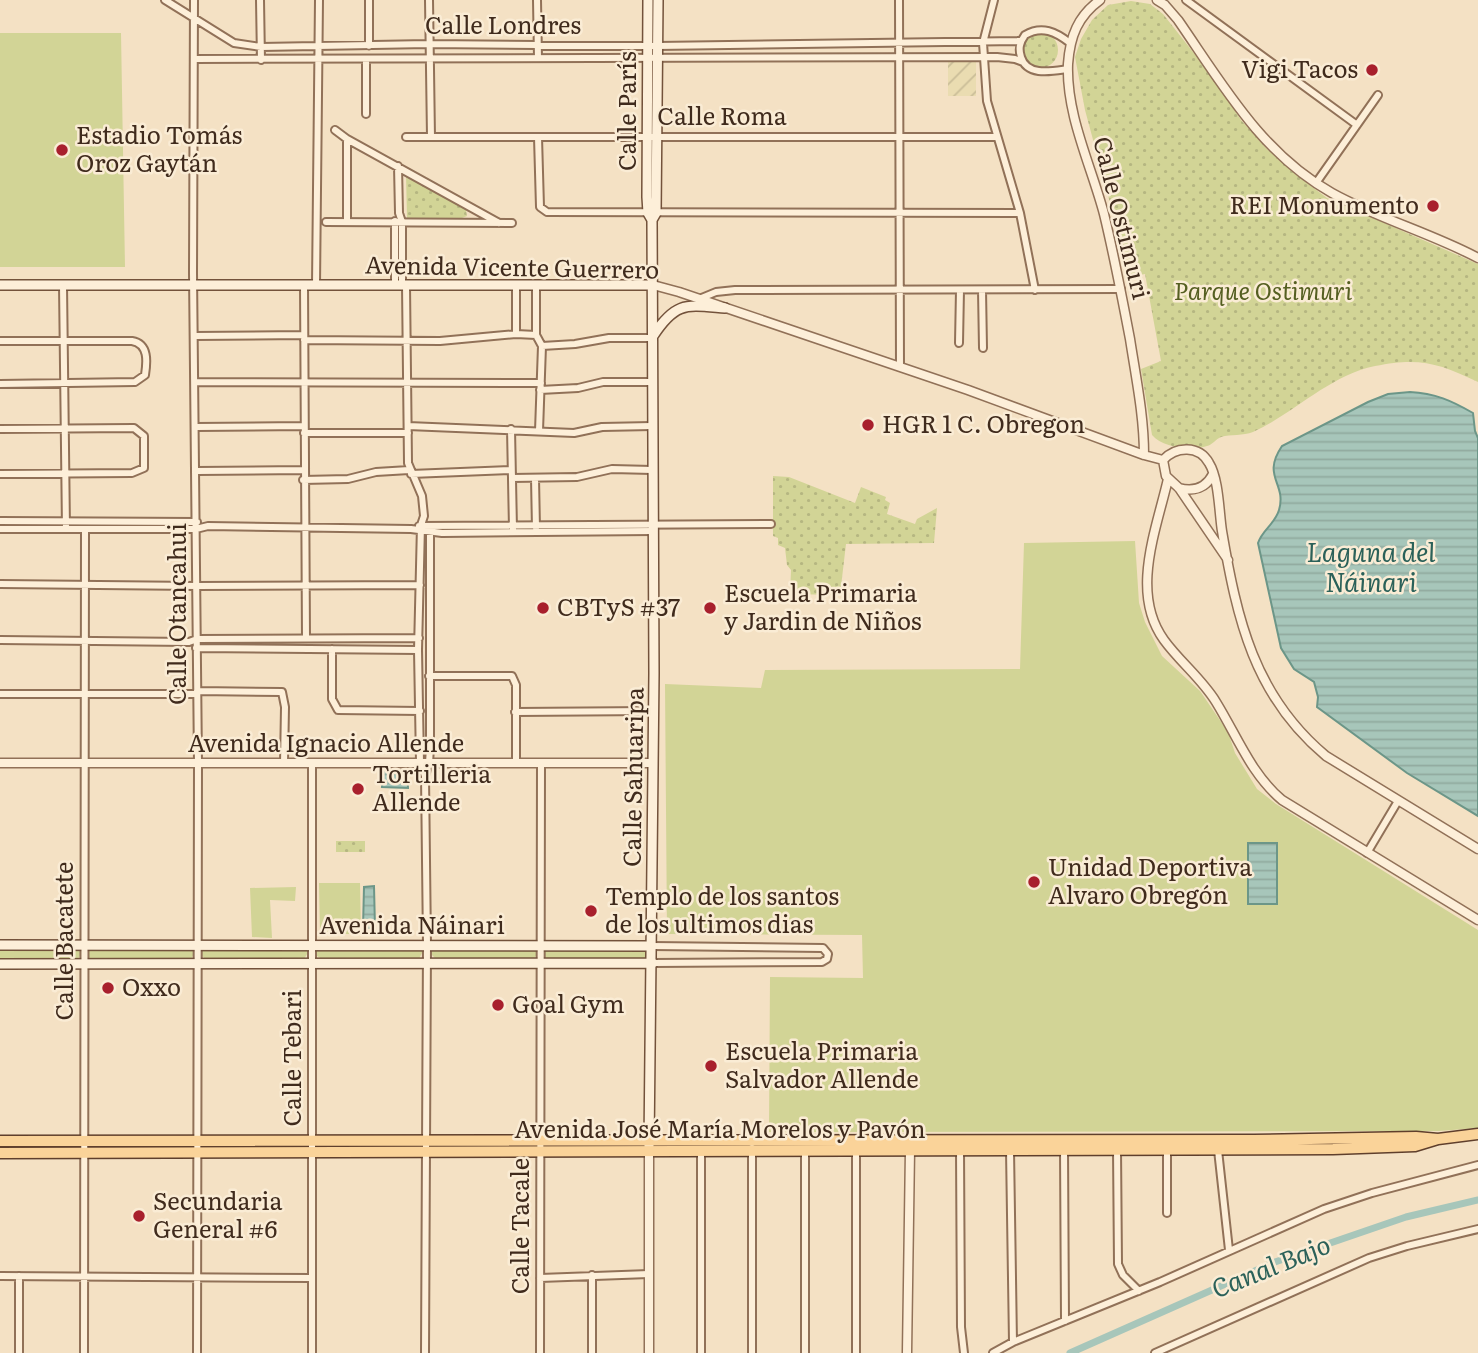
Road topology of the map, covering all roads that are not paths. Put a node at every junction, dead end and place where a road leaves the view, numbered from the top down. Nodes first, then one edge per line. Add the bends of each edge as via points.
1 (165, 0) edge
2 (194, 0) edge
3 (260, 0) edge
4 (319, 0) edge
5 (369, 0) edge
6 (429, 0) edge
7 (537, 0) edge
8 (648, 0) edge
9 (658, 0) edge
10 (899, 0) edge
11 (994, 0) edge
12 (1100, 0) edge
13 (1186, 0) edge
14 (1164, 2) edge
15 (194, 18) junction
16 (1020, 41) junction
17 (898, 43) junction
18 (983, 43) junction
19 (1070, 43) junction
20 (428, 44) junction
21 (538, 45) junction
22 (369, 46) junction
23 (652, 46) junction
24 (261, 47) junction
25 (319, 47) junction
26 (652, 57) junction
27 (983, 57) junction
28 (429, 58) junction
29 (538, 58) junction
30 (899, 58) junction
31 (194, 59) junction
32 (319, 59) junction
33 (366, 59) junction
34 (261, 60) junction
35 (1023, 62) junction
36 (1068, 69) junction
37 (1378, 95) dead end
38 (366, 114) dead end
39 (1357, 125) junction
40 (335, 130) dead end
41 (407, 136) dead end
42 (900, 136) junction
43 (996, 136) junction
44 (431, 137) junction
45 (538, 137) junction
46 (652, 137) junction
47 (347, 139) junction
48 (398, 166) junction
49 (1316, 183) junction
50 (1020, 213) junction
51 (900, 214) junction
52 (652, 215) junction
53 (326, 222) dead end
54 (347, 222) junction
55 (398, 222) junction
56 (499, 223) junction
57 (512, 223) dead end
58 (1478, 258) edge
59 (0, 285) edge
60 (63, 285) junction
61 (194, 285) junction
62 (304, 285) junction
63 (316, 285) junction
64 (401, 285) junction
65 (653, 285) junction
66 (516, 286) junction
67 (537, 286) junction
68 (1121, 289) junction
69 (900, 290) junction
70 (960, 290) junction
71 (982, 290) junction
72 (1035, 290) junction
73 (699, 299) junction
74 (725, 308) junction
75 (516, 334) junction
76 (536, 335) junction
77 (195, 336) junction
78 (304, 338) junction
79 (653, 338) junction
80 (64, 340) junction
81 (407, 340) junction
82 (0, 341) edge
83 (959, 343) dead end
84 (542, 345) junction
85 (983, 348) dead end
86 (900, 367) junction
87 (304, 381) junction
88 (407, 381) junction
89 (196, 382) junction
90 (652, 382) junction
91 (0, 384) edge
92 (64, 384) junction
93 (541, 386) junction
94 (652, 426) junction
95 (196, 427) junction
96 (0, 429) edge
97 (304, 429) junction
98 (511, 429) junction
99 (65, 430) junction
100 (408, 430) junction
101 (539, 431) junction
102 (1144, 455) junction
103 (1163, 460) junction
104 (304, 470) junction
105 (652, 470) junction
106 (197, 471) junction
107 (410, 472) junction
108 (0, 474) edge
109 (65, 474) junction
110 (511, 474) junction
111 (1213, 474) junction
112 (535, 478) junction
113 (1168, 479) junction
114 (303, 480) junction
115 (1179, 488) junction
116 (424, 516) junction
117 (0, 521) edge
118 (66, 521) junction
119 (771, 524) dead end
120 (513, 525) junction
121 (536, 525) junction
122 (196, 526) junction
123 (304, 528) junction
124 (653, 528) junction
125 (0, 529) edge
126 (66, 529) junction
127 (85, 529) junction
128 (421, 529) junction
129 (430, 529) junction
130 (513, 533) junction
131 (536, 533) junction
132 (1228, 560) junction
133 (0, 584) edge
134 (85, 584) junction
135 (421, 585) junction
136 (197, 586) junction
137 (306, 586) junction
138 (306, 638) junction
139 (419, 638) junction
140 (197, 639) junction
141 (0, 640) edge
142 (85, 640) junction
143 (189, 642) junction
144 (197, 649) junction
145 (332, 649) junction
146 (418, 650) junction
147 (429, 676) junction
148 (197, 692) junction
149 (0, 694) edge
150 (85, 694) junction
151 (429, 711) junction
152 (653, 711) junction
153 (419, 712) junction
154 (516, 712) junction
155 (0, 763) edge
156 (85, 763) junction
157 (198, 763) junction
158 (284, 763) junction
159 (425, 763) junction
160 (516, 763) junction
161 (541, 763) junction
162 (652, 763) junction
163 (312, 764) junction
164 (1398, 801) junction
165 (1478, 849) edge
166 (1367, 853) junction
167 (1478, 920) edge
168 (84, 945) junction
169 (198, 945) junction
170 (312, 945) junction
171 (427, 945) junction
172 (541, 945) junction
173 (0, 946) edge
174 (652, 946) junction
175 (313, 963) junction
176 (427, 963) junction
177 (541, 963) junction
178 (653, 963) junction
179 (0, 964) edge
180 (84, 964) junction
181 (198, 964) junction
182 (1478, 1134) edge
183 (649, 1139) junction
184 (856, 1139) junction
185 (960, 1139) junction
186 (198, 1140) junction
187 (425, 1140) junction
188 (541, 1140) junction
189 (0, 1141) edge
190 (83, 1141) junction
191 (312, 1141) junction
192 (1271, 1144) junction
193 (752, 1145) junction
194 (1064, 1145) junction
195 (1117, 1145) junction
196 (1167, 1145) junction
197 (910, 1150) junction
198 (960, 1150) junction
199 (1010, 1150) junction
200 (1218, 1150) junction
201 (541, 1151) junction
202 (649, 1151) junction
203 (701, 1151) junction
204 (804, 1151) junction
205 (856, 1151) junction
206 (83, 1152) junction
207 (198, 1152) junction
208 (311, 1152) junction
209 (425, 1152) junction
210 (0, 1153) edge
211 (1478, 1165) edge
212 (1167, 1213) dead end
213 (1478, 1229) edge
214 (1229, 1250) junction
215 (649, 1274) junction
216 (592, 1275) junction
217 (0, 1276) edge
218 (19, 1276) junction
219 (84, 1276) junction
220 (198, 1276) junction
221 (311, 1278) junction
222 (540, 1278) junction
223 (1139, 1291) junction
224 (1065, 1321) junction
225 (1013, 1342) junction
226 (19, 1353) edge
227 (84, 1353) edge
228 (197, 1353) edge
229 (312, 1353) edge
230 (425, 1353) edge
231 (540, 1353) edge
232 (592, 1353) edge
233 (649, 1353) edge
234 (701, 1353) edge
235 (752, 1353) edge
236 (804, 1353) edge
237 (856, 1353) edge
238 (907, 1353) edge
239 (964, 1353) edge
240 (993, 1353) edge
241 (1155, 1353) edge

1 - 15 street, Calle Londres
2 - 15 street, Calle Otancahui
3 - 24 street
4 - 25 street
5 - 22 street
6 - 20 street
7 - 21 street
8 - 23 main road, Calle París
9 - 23 main road, Calle París
10 - 17 street
11 - 18 street
12 - 19 street, Calle Ostimuri via 1077,24
13 - 39 street
14 - 49 street via 1252,127
15 - 24 street, Calle Londres via 234,43
15 - 31 street, Calle Otancahui
16 - 18 street, Calle Londres
16 - 19 street, Calle Londres via 1029,32 1043,30
16 - 35 street
17 - 18 street, Calle Londres
17 - 23 street, Calle Londres
17 - 30 street
18 - 27 street
19 - 36 street, Calle Ostimuri
20 - 21 street, Calle Londres
20 - 22 street, Calle Londres
20 - 28 street
21 - 23 street, Calle Londres
21 - 29 street
22 - 25 street, Calle Londres
23 - 26 main road, Calle París
24 - 25 street, Calle Londres
24 - 34 street
25 - 32 street
26 - 29 street, Calle Londres
26 - 30 street, Calle Londres
26 - 46 main road, Calle París
27 - 30 street, Calle Londres
27 - 35 street, Calle Londres
27 - 43 street
28 - 29 street, Calle Londres
28 - 33 street, Calle Londres
28 - 44 street
30 - 42 street
31 - 34 street, Calle Londres
31 - 61 street, Calle Otancahui
32 - 33 street, Calle Londres
32 - 34 street, Calle Londres
32 - 63 street
33 - 38 street
35 - 36 street, Calle Londres via 1043,72
36 - 68 street, Calle Ostimuri
37 - 39 street
39 - 49 street
40 - 47 street
41 - 44 street, Calle Roma
42 - 43 street, Calle Roma
42 - 46 street, Calle Roma
42 - 51 street
43 - 50 street
44 - 45 street, Calle Roma
45 - 46 street, Calle Roma
45 - 52 street via 540,207 547,212
46 - 52 main road, Calle París
47 - 48 street
47 - 54 street
48 - 55 street
48 - 56 street
49 - 58 street
50 - 51 street
50 - 72 street
51 - 52 street
51 - 69 street
52 - 65 main road, Calle París
53 - 54 street
54 - 55 street
55 - 56 street
55 - 64 street
56 - 57 street
59 - 60 main road, Avenida Vicente Guerrero
60 - 61 main road, Avenida Vicente Guerrero
60 - 80 street
61 - 62 main road, Avenida Vicente Guerrero
61 - 77 street, Calle Otancahui
62 - 63 main road, Avenida Vicente Guerrero
62 - 78 street
63 - 64 main road, Avenida Vicente Guerrero
64 - 66 main road, Avenida Vicente Guerrero
64 - 81 street
65 - 67 main road, Avenida Vicente Guerrero
65 - 73 street, Avenida Vicente Guerrero
65 - 79 main road, Calle Sahuaripa
66 - 67 main road, Avenida Vicente Guerrero
66 - 75 street
67 - 76 street
68 - 72 street
68 - 102 street, Calle Ostimuri via 1142,405
69 - 70 street
69 - 73 street via 735,290
69 - 86 street
70 - 71 street
70 - 83 street
71 - 72 street
71 - 85 street
73 - 74 street, Avenida Vicente Guerrero
74 - 79 main road via 676,310
74 - 86 street, Avenida Vicente Guerrero
75 - 76 street
75 - 81 street
76 - 84 street
77 - 78 street
77 - 89 street, Calle Otancahui
78 - 81 street
78 - 87 street
79 - 84 street
79 - 90 main road, Calle Sahuaripa
80 - 82 street
80 - 92 street
80 - 92 street via 139,342 146,362 145,375 138,382
81 - 88 street
84 - 93 street
86 - 102 street, Avenida Vicente Guerrero
87 - 88 street
87 - 89 street
87 - 97 street
88 - 93 street
88 - 100 street
89 - 95 street, Calle Otancahui
90 - 93 street
90 - 94 main road, Calle Sahuaripa
91 - 92 street
92 - 99 street
93 - 101 street
94 - 101 street
94 - 105 main road, Calle Sahuaripa
95 - 97 street
95 - 106 street, Calle Otancahui
96 - 99 street
97 - 100 street
97 - 104 street
98 - 100 street
98 - 101 street
98 - 110 street
99 - 109 street
99 - 109 street via 134,428 144,436 145,454 144,468 137,472
100 - 107 street
102 - 103 street, Avenida Vicente Guerrero
103 - 111 street via 1176,451 1193,450 1206,459
103 - 113 street
104 - 106 street
104 - 114 street
105 - 112 street via 612,469 577,477
105 - 124 main road, Calle Sahuaripa
106 - 122 street, Calle Otancahui
107 - 110 street
107 - 114 street
107 - 116 street via 422,496
108 - 109 street
109 - 118 street
110 - 112 street
110 - 120 street
111 - 115 street via 1199,488
111 - 132 street
112 - 121 street
113 - 115 street
113 - 166 street via 1147,570 1148,603 1157,629 1207,688 1271,791
114 - 123 street
115 - 132 street
116 - 128 street
116 - 129 street
117 - 118 street
118 - 122 street
118 - 126 street
119 - 124 street
120 - 121 street
120 - 129 street
120 - 130 street
121 - 124 street
121 - 131 street
122 - 123 street
122 - 127 street
122 - 136 street, Calle Otancahui
123 - 128 street
123 - 137 street
124 - 131 street
124 - 152 main road, Calle Sahuaripa
125 - 126 street
126 - 127 street
127 - 134 street, Calle Bacatete
128 - 129 street
128 - 135 street
129 - 130 street
129 - 147 street
130 - 131 street
132 - 164 street via 1253,659 1281,710 1326,756
133 - 134 street
134 - 136 street
134 - 142 street, Calle Bacatete
135 - 137 street
135 - 139 street
136 - 137 street
136 - 140 street, Calle Otancahui
137 - 138 street
138 - 139 street
138 - 140 street
139 - 146 street
140 - 143 street
140 - 144 street, Calle Otancahui
141 - 142 street
142 - 143 street
142 - 150 street, Calle Bacatete
143 - 144 street
144 - 145 street
144 - 148 street, Calle Otancahui
145 - 146 street
145 - 153 street via 332,699 338,710
146 - 153 street
147 - 151 street
147 - 154 street via 512,676
148 - 150 street
148 - 157 street, Calle Otancahui
148 - 158 street via 282,691
149 - 150 street
150 - 156 street, Calle Bacatete
151 - 153 street
151 - 159 street
152 - 154 street
152 - 162 main road, Calle Sahuaripa
153 - 159 street
154 - 160 street
155 - 156 street, Avenida Ignacio Allende
156 - 157 street, Avenida Ignacio Allende
156 - 168 street, Calle Bacatete
157 - 158 street, Avenida Ignacio Allende
157 - 169 street, Calle Otancahui
158 - 163 street, Avenida Ignacio Allende
159 - 160 street, Avenida Ignacio Allende
159 - 163 street, Avenida Ignacio Allende
159 - 171 street
160 - 161 street, Avenida Ignacio Allende
161 - 162 street, Avenida Ignacio Allende
161 - 172 street, Calle Tacale
162 - 174 main road, Calle Sahuaripa
163 - 170 street, Calle Tebari
164 - 165 street
164 - 166 street
166 - 167 street
168 - 169 main road, Avenida Náinari
168 - 173 main road, Avenida Náinari
168 - 180 street, Calle Bacatete
169 - 170 main road, Avenida Náinari
169 - 181 street, Calle Otancahui
170 - 171 main road, Avenida Náinari
170 - 175 street, Calle Tebari
171 - 172 main road, Avenida Náinari
171 - 176 street
172 - 174 main road, Avenida Náinari
172 - 177 street, Calle Tacale
174 - 178 main road, Calle Sahuaripa
174 - 178 street, Avenida Náinari via 823,948 827,956 822,962
175 - 176 main road, Avenida Náinari
175 - 181 main road, Avenida Náinari
175 - 191 street, Calle Tebari
176 - 177 main road, Avenida Náinari
176 - 187 street
177 - 178 main road, Avenida Náinari
177 - 188 street, Calle Tacale
178 - 183 main road, Calle Sahuaripa
179 - 180 main road, Avenida Náinari
180 - 181 main road, Avenida Náinari
180 - 190 street, Calle Bacatete
181 - 186 street, Calle Otancahui
182 - 192 main road, Avenida José María Morelos y Pavón via 1415,1146
183 - 188 main road, Avenida José María Morelos y Pavón
183 - 193 main road, Avenida José María Morelos y Pavón
183 - 202 main road, Calle Sahuaripa
184 - 185 main road, Avenida José María Morelos y Pavón
184 - 193 main road, Avenida José María Morelos y Pavón
184 - 205 street
185 - 194 main road, Avenida José María Morelos y Pavón
185 - 198 street
186 - 190 main road, Avenida José María Morelos y Pavón
186 - 191 main road, Avenida José María Morelos y Pavón
186 - 207 street, Calle Otancahui
187 - 188 main road, Avenida José María Morelos y Pavón
187 - 191 main road, Avenida José María Morelos y Pavón
187 - 209 street
188 - 201 street, Calle Tacale
189 - 190 main road, Avenida José María Morelos y Pavón
190 - 206 street, Calle Bacatete
191 - 208 street, Calle Tebari
192 - 196 main road, Avenida José María Morelos y Pavón
192 - 200 main road, Avenida José María Morelos y Pavón
193 - 203 main road, Avenida José María Morelos y Pavón
193 - 204 main road, Avenida José María Morelos y Pavón
193 - 235 street
194 - 195 main road, Avenida José María Morelos y Pavón
194 - 199 main road, Avenida José María Morelos y Pavón
194 - 224 street
195 - 196 main road, Avenida José María Morelos y Pavón
195 - 223 street via 1118,1264
196 - 200 main road, Avenida José María Morelos y Pavón
196 - 212 street
197 - 198 main road, Avenida José María Morelos y Pavón
197 - 205 main road, Avenida José María Morelos y Pavón
197 - 238 street
198 - 199 main road, Avenida José María Morelos y Pavón
198 - 239 street
199 - 225 street
200 - 214 street
201 - 202 main road, Avenida José María Morelos y Pavón
201 - 209 main road, Avenida José María Morelos y Pavón
201 - 222 street, Calle Tacale
202 - 203 main road, Avenida José María Morelos y Pavón
202 - 215 street, Calle Sahuaripa
203 - 234 street
204 - 205 main road, Avenida José María Morelos y Pavón
204 - 236 street
205 - 237 street
206 - 207 main road, Avenida José María Morelos y Pavón
206 - 210 main road, Avenida José María Morelos y Pavón
206 - 219 street, Calle Bacatete
207 - 208 main road, Avenida José María Morelos y Pavón
207 - 220 street, Calle Otancahui
208 - 209 main road, Avenida José María Morelos y Pavón
208 - 221 street, Calle Tebari
209 - 230 street
211 - 214 street via 1343,1202
213 - 241 street via 1368,1258
214 - 223 street
215 - 216 street
215 - 233 street, Calle Sahuaripa
216 - 222 street
216 - 232 street
217 - 218 street
218 - 219 street
218 - 226 street
219 - 220 street
219 - 227 street, Calle Bacatete
220 - 221 street
220 - 228 street, Calle Otancahui
221 - 229 street, Calle Tebari
222 - 231 street, Calle Tacale
223 - 224 street
224 - 225 street
225 - 240 street

